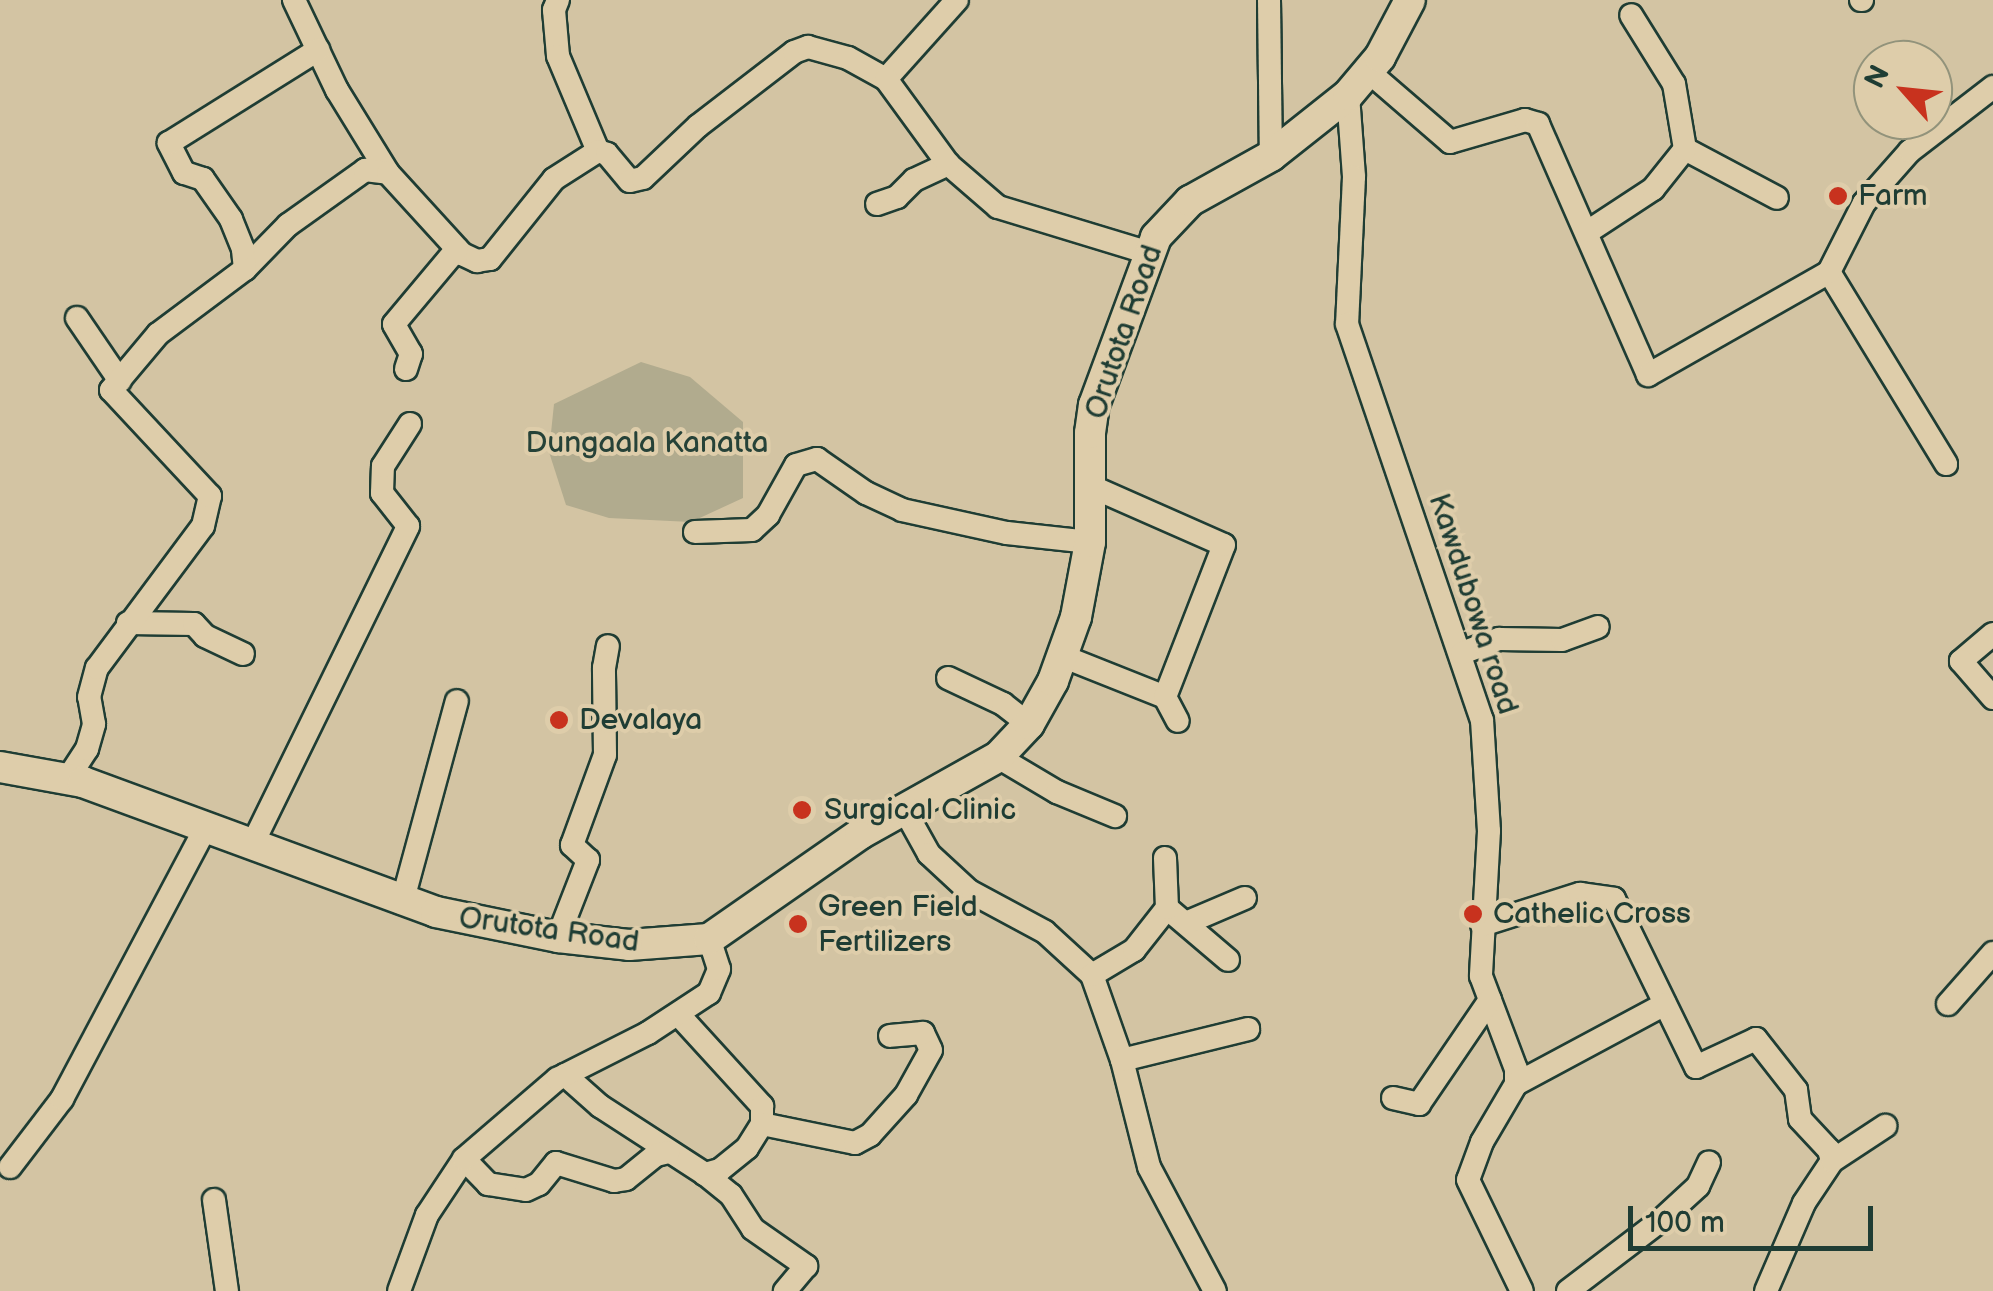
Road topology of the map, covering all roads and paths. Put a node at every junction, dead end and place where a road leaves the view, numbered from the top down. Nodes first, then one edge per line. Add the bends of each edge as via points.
1 (294, 0) edge
2 (558, 0) edge
3 (1269, 0) edge
4 (1410, 0) edge
5 (948, 3) edge
6 (1631, 15) dead end
7 (318, 50) junction
8 (1369, 72) junction
9 (886, 80) junction
10 (1993, 87) edge
11 (1348, 95) junction
12 (1686, 148) junction
13 (598, 152) junction
14 (1272, 156) junction
15 (948, 164) junction
16 (388, 173) junction
17 (1777, 198) dead end
18 (877, 204) dead end
19 (1589, 232) junction
20 (457, 249) junction
21 (1149, 253) junction
22 (245, 269) junction
23 (1829, 272) junction
24 (77, 318) dead end
25 (406, 369) dead end
26 (120, 381) junction
27 (410, 424) dead end
28 (1946, 464) dead end
29 (1090, 486) junction
30 (695, 532) dead end
31 (1090, 542) junction
32 (128, 623) junction
33 (1598, 627) dead end
34 (1993, 634) edge
35 (608, 646) dead end
36 (1462, 653) junction
37 (243, 654) dead end
38 (1062, 656) junction
39 (948, 678) dead end
40 (1165, 697) junction
41 (1993, 698) edge
42 (457, 701) dead end
43 (1178, 722) dead end
44 (1029, 724) junction
45 (998, 757) junction
46 (0, 768) edge
47 (68, 778) junction
48 (904, 809) junction
49 (1115, 816) dead end
50 (205, 829) junction
51 (252, 845) junction
52 (1165, 858) dead end
53 (1245, 898) dead end
54 (402, 903) junction
55 (1167, 908) junction
56 (1186, 923) junction
57 (1482, 925) junction
58 (558, 937) junction
59 (709, 940) junction
60 (1993, 953) edge
61 (1228, 960) dead end
62 (1092, 974) junction
63 (1490, 1000) junction
64 (1665, 1004) junction
65 (1948, 1004) dead end
66 (678, 1014) junction
67 (1248, 1029) dead end
68 (890, 1036) dead end
69 (1122, 1060) junction
70 (565, 1075) junction
71 (1516, 1084) junction
72 (1393, 1098) dead end
73 (762, 1124) junction
74 (1886, 1126) dead end
75 (670, 1152) junction
76 (464, 1159) junction
77 (1832, 1161) junction
78 (1709, 1162) dead end
79 (10, 1167) dead end
80 (705, 1174) junction
81 (214, 1200) dead end
82 (228, 1291) edge
83 (399, 1291) edge
84 (784, 1291) edge
85 (1215, 1291) edge
86 (1522, 1291) edge
87 (1568, 1291) edge
88 (1766, 1291) edge

1 - 7 street
2 - 13 street via 558,56
3 - 14 street
4 - 8 main road, Orutota Road
5 - 9 street
6 - 12 street via 1674,84
7 - 16 street
7 - 22 street via 169,142 184,173 203,178 231,220
8 - 11 main road, Orutota Road
8 - 19 street via 1450,142 1525,120 1538,124
9 - 13 street via 848,58 808,48 698,126 643,178 630,181 608,154
9 - 15 street
10 - 23 street via 1898,164 1864,203
11 - 14 main road, Orutota Road
11 - 36 street, Kawdubowa road via 1354,177 1348,324
12 - 17 street
12 - 19 street via 1653,190
13 - 20 street via 554,179 490,259 477,261
14 - 21 main road, Orutota Road via 1170,216
15 - 18 street
15 - 21 street via 998,207
16 - 20 street
16 - 22 street via 365,170 288,224
19 - 23 street via 1648,375
20 - 25 street via 394,324 411,354
21 - 29 main road, Orutota Road via 1094,406
22 - 26 street via 158,334
23 - 28 street
24 - 26 street
26 - 32 street via 112,390 210,496 203,526
27 - 51 street via 383,466 382,493 408,526
29 - 31 main road, Orutota Road
29 - 40 street via 1224,545
30 - 31 street via 752,530 796,465 817,459 902,510 1007,533
31 - 38 main road, Orutota Road
32 - 37 street via 194,624
32 - 47 street via 97,668 89,697 94,724
33 - 36 street via 1562,640 1498,640
34 - 41 street via 1961,661
35 - 58 street via 605,755 572,845 588,860
36 - 57 street, Kawdubowa road via 1482,720 1489,831
38 - 40 street
38 - 44 main road, Orutota Road
39 - 44 street
40 - 43 street
42 - 54 street
44 - 45 main road, Orutota Road
45 - 48 main road, Orutota Road
45 - 49 street
46 - 47 main road, Orutota Road
47 - 50 main road, Orutota Road
48 - 59 main road, Orutota Road
48 - 62 street via 929,854 969,892 1045,932
50 - 51 main road, Orutota Road
50 - 79 street via 62,1100
51 - 54 main road, Orutota Road
52 - 55 street
53 - 56 street
54 - 58 main road, Orutota Road
55 - 56 street
55 - 62 street via 1134,950
56 - 61 street
57 - 63 street, Kawdubowa road via 1480,976
57 - 64 street via 1580,894 1614,899
58 - 59 main road, Orutota Road via 629,945
59 - 66 street via 719,969 714,986
60 - 65 street
62 - 69 street
63 - 71 street, Kawdubowa road
63 - 72 street via 1418,1104
64 - 71 street
64 - 77 street via 1696,1067 1756,1039 1796,1090 1800,1120
66 - 70 street
66 - 73 street via 762,1106
67 - 69 street
68 - 73 street via 922,1034 932,1050 906,1095 870,1135 855,1143
69 - 85 street via 1149,1167
70 - 75 street
70 - 76 street
71 - 86 street via 1468,1180
73 - 80 street via 747,1148
74 - 77 street
75 - 76 street via 614,1181 552,1164 526,1190 488,1184
75 - 80 street
76 - 83 street via 427,1216
77 - 88 street via 1804,1203
78 - 87 street via 1698,1186 1673,1210
80 - 84 street via 754,1229 806,1266
81 - 82 street

